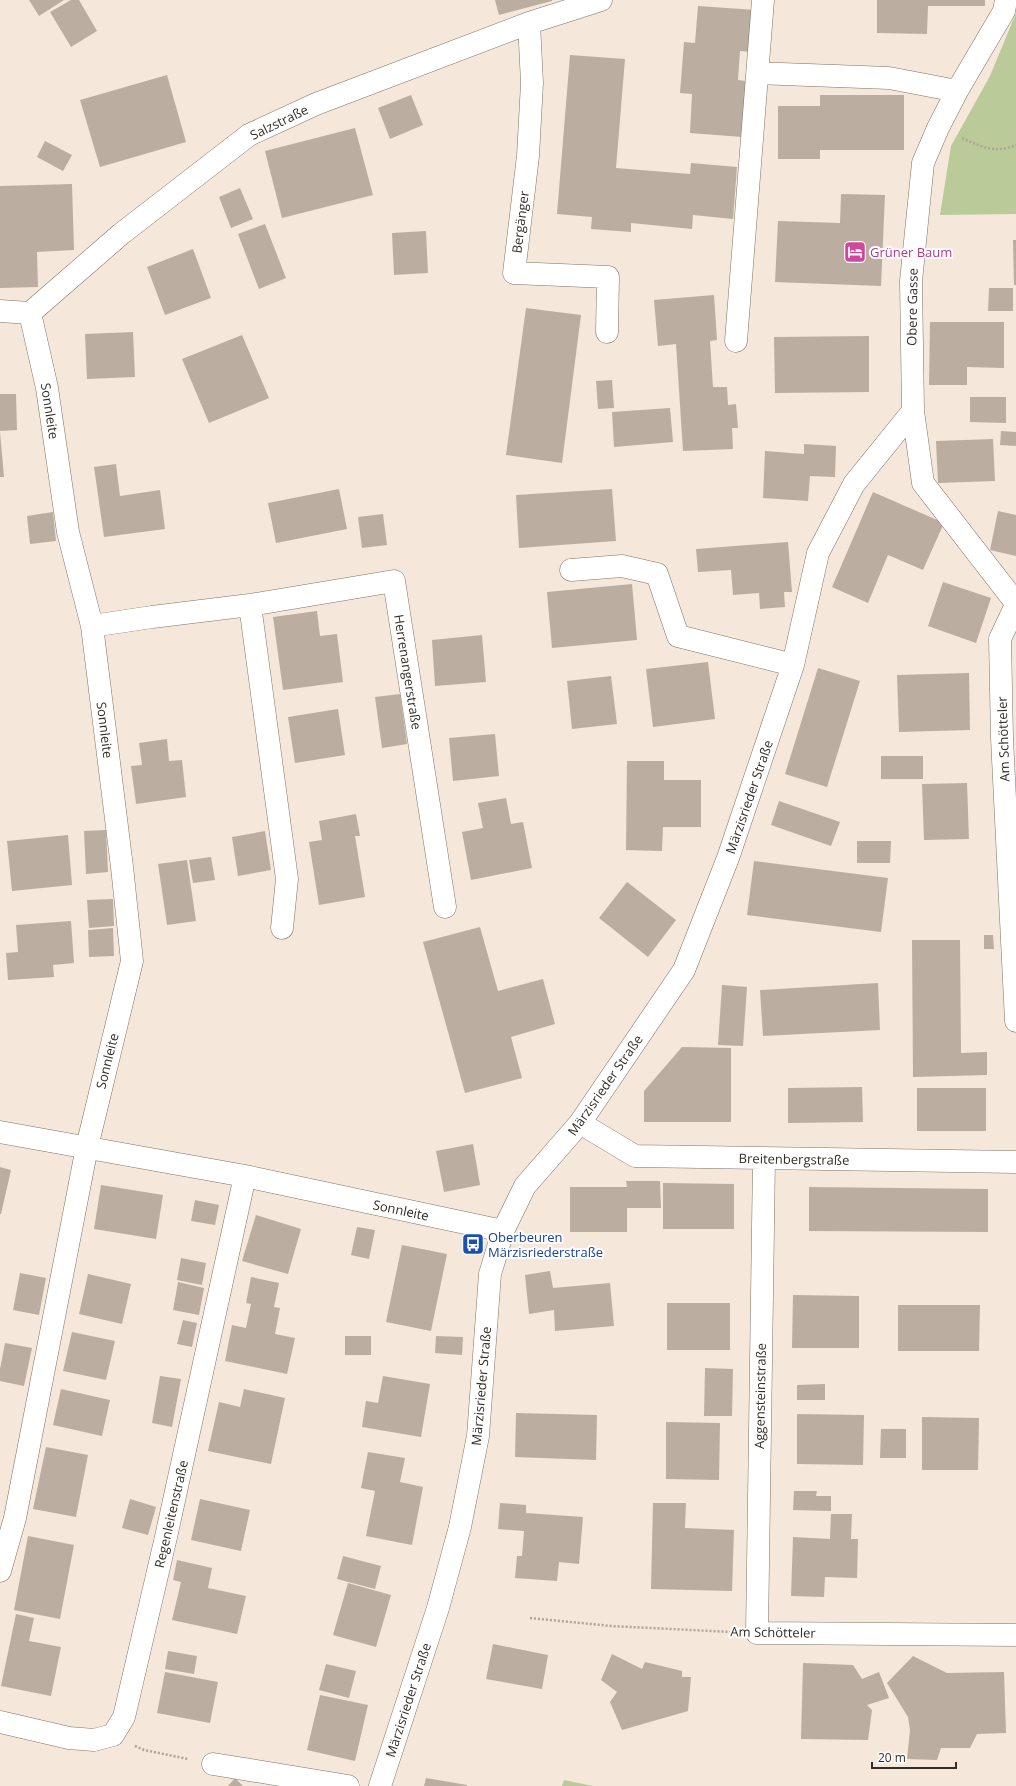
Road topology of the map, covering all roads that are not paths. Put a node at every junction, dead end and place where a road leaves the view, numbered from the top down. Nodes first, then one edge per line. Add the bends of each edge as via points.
1 (600, 0) edge
2 (763, 0) edge
3 (1006, 0) edge
4 (529, 23) junction
5 (758, 73) junction
6 (957, 91) junction
7 (0, 311) edge
8 (30, 313) junction
9 (607, 332) dead end
10 (736, 341) dead end
11 (913, 411) junction
12 (571, 570) dead end
13 (250, 604) junction
14 (1016, 604) edge
15 (92, 626) junction
16 (793, 665) junction
17 (445, 907) dead end
18 (282, 928) dead end
19 (1016, 1021) edge
20 (580, 1123) junction
21 (0, 1132) edge
22 (87, 1147) junction
23 (764, 1159) junction
24 (1016, 1162) edge
25 (245, 1176) junction
26 (503, 1231) junction
27 (0, 1572) edge
28 (757, 1633) joint
29 (1016, 1635) edge
30 (0, 1722) edge
31 (213, 1764) road end
32 (348, 1786) edge
33 (380, 1786) edge

1 - 4 street, Salzstraße
2 - 5 street
3 - 6 street, Obere Gasse via 1004,11
4 - 8 street, Salzstraße via 316,104 249,135 121,234
4 - 9 street, Bergänger via 532,83 528,156 514,273 608,278
5 - 6 street via 889,78
5 - 10 street
6 - 11 street, Obere Gasse via 923,163 911,282
7 - 8 street
8 - 15 street, Sonnleite via 48,388 68,532
11 - 14 street, Obere Gasse via 923,483
11 - 16 street, Märzisrieder Straße via 854,484 818,553
12 - 16 street via 622,566 657,574 678,636
13 - 15 street, Herrenangerstraße
13 - 17 street, Herrenangerstraße via 394,582
13 - 18 street via 287,879
14 - 19 street, Am Schötteler via 1000,640 1002,738
15 - 22 street, Sonnleite via 132,962
16 - 20 street, Märzisrieder Straße via 728,858 684,970
20 - 23 street, Breitenbergstraße via 635,1156
20 - 26 street, Märzisrieder Straße via 525,1186
21 - 22 street, Sonnleite
22 - 25 street, Sonnleite
22 - 27 street via 15,1518
23 - 24 street, Breitenbergstraße
23 - 28 street, Aggensteinstraße
25 - 26 street, Sonnleite
25 - 30 street, Regenleitenstraße via 124,1717 113,1735 94,1740 69,1738
26 - 33 street, Märzisrieder Straße via 490,1274 478,1436 460,1528 438,1608
28 - 29 street, Am Schötteler
31 - 32 street

